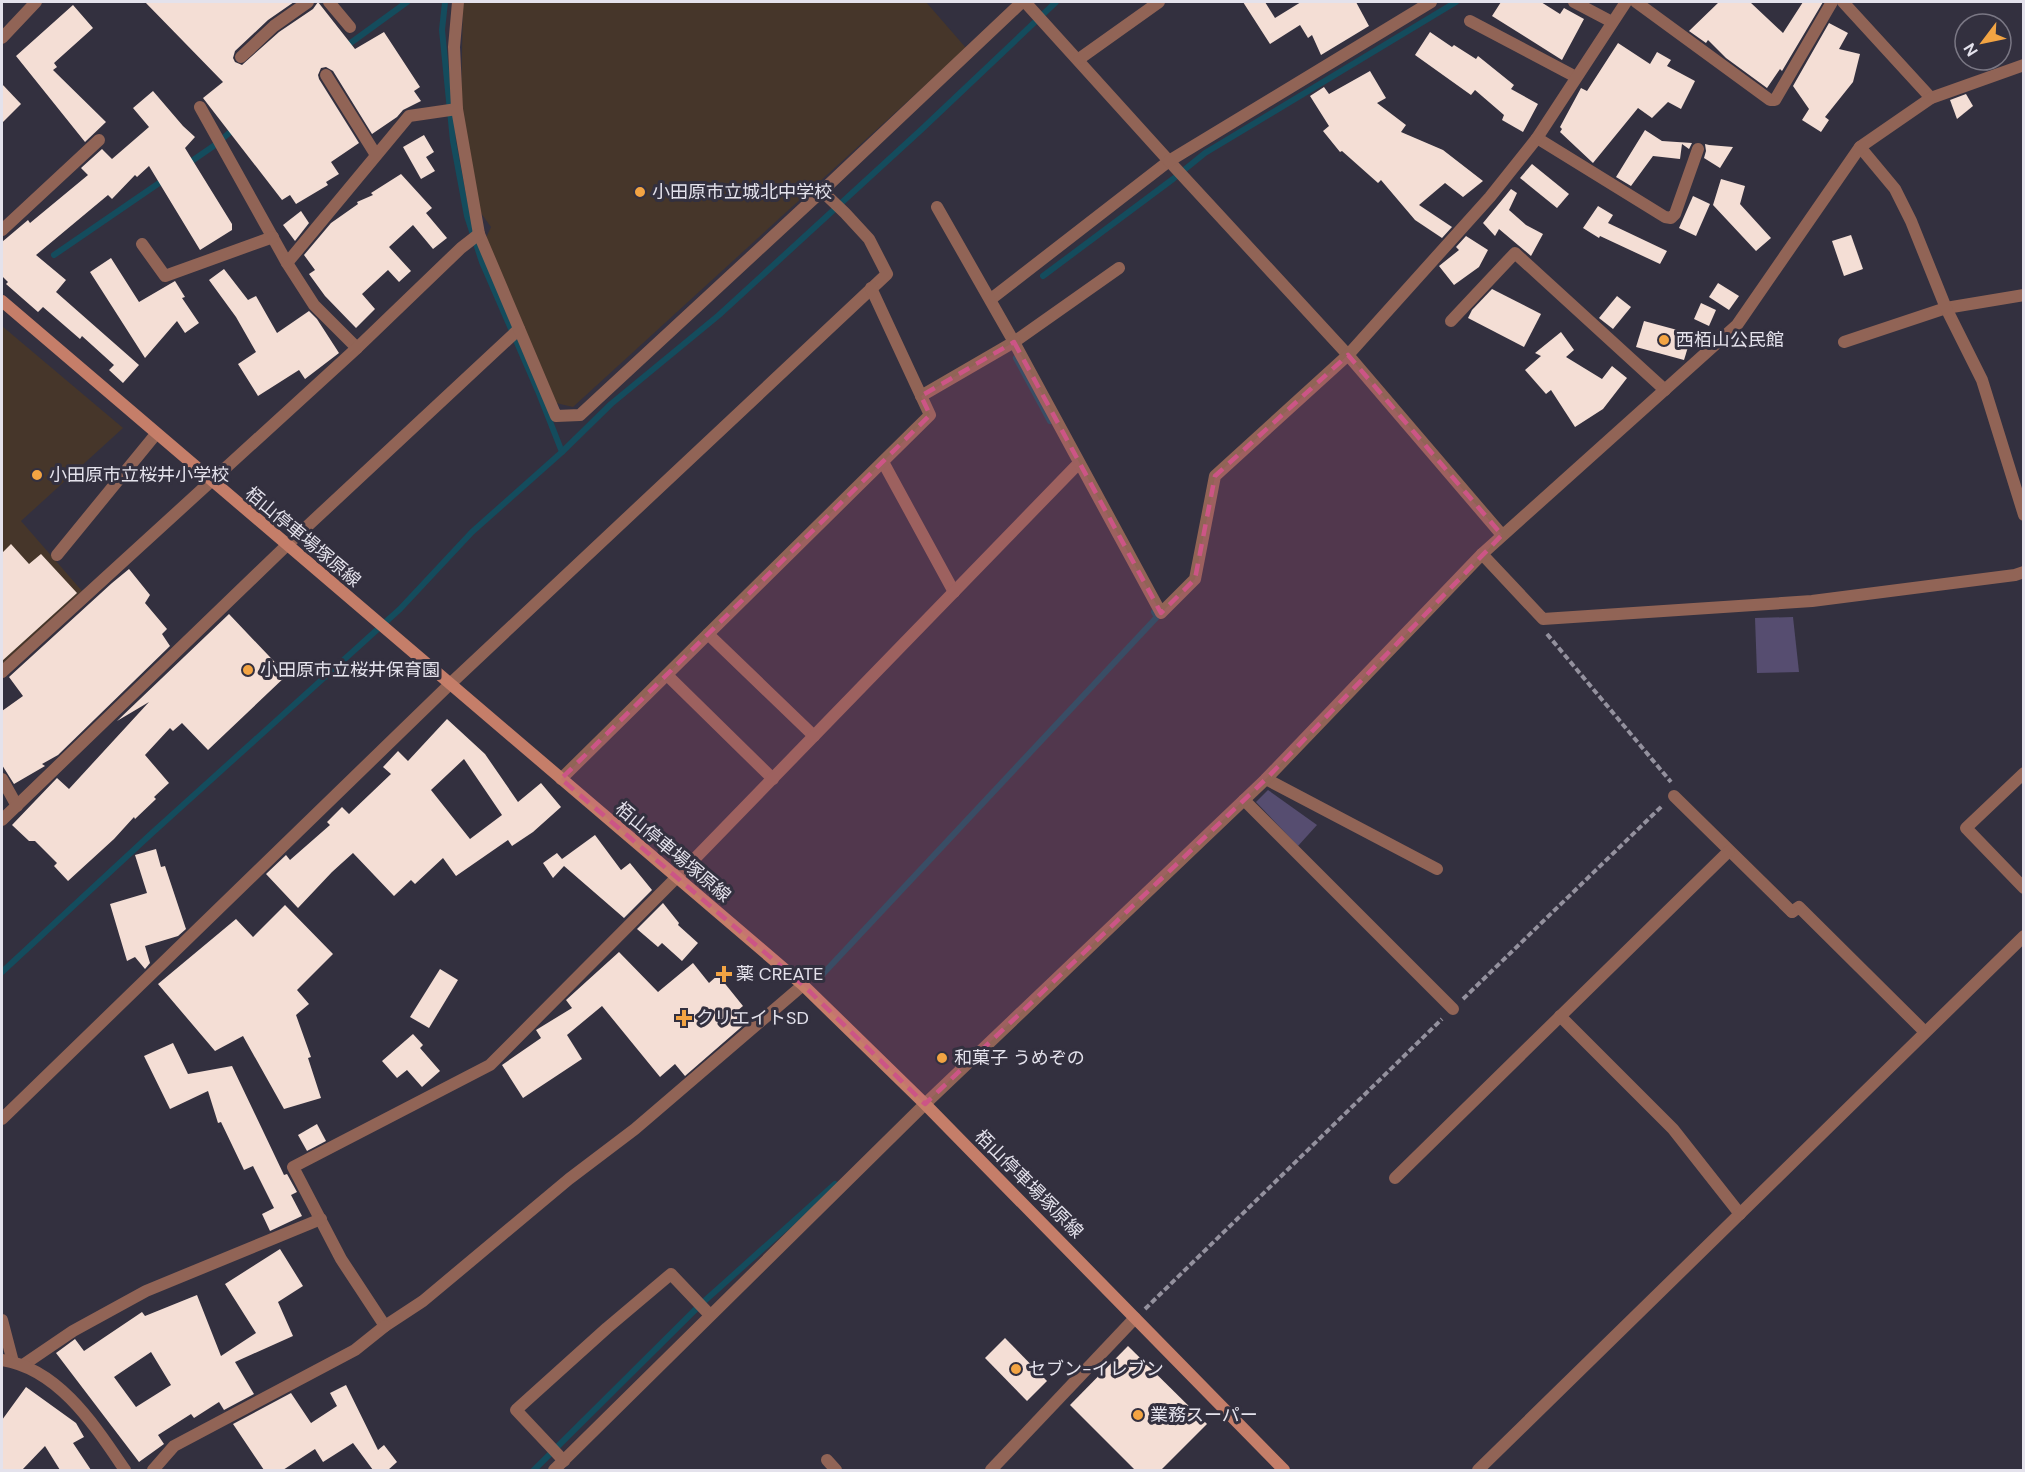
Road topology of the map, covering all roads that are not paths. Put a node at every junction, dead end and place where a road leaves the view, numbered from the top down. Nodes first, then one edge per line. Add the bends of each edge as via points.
1 (36, 2) edge
2 (308, 2) edge
3 (330, 2) edge
4 (458, 2) edge
5 (1023, 2) edge
6 (1159, 2) edge
7 (1431, 2) edge
8 (1574, 2) edge
9 (1626, 2) edge
10 (1636, 2) edge
11 (1832, 2) edge
12 (1843, 2) edge
13 (1470, 21) dead end
14 (1612, 22) junction
15 (350, 27) dead end
16 (2, 38) edge
17 (241, 57) dead end
18 (1079, 59) junction
19 (2024, 65) edge
20 (326, 75) dead end
21 (1576, 77) junction
22 (1931, 98) junction
23 (200, 107) dead end
24 (457, 109) junction
25 (1537, 138) junction
26 (99, 140) dead end
27 (1860, 147) junction
28 (1698, 149) dead end
29 (376, 155) junction
30 (1169, 161) junction
31 (822, 191) junction
32 (937, 207) dead end
33 (2, 230) edge
34 (479, 234) junction
35 (273, 237) junction
36 (142, 244) dead end
37 (287, 262) junction
38 (1119, 268) dead end
39 (871, 288) junction
40 (2024, 295) edge
41 (991, 299) junction
42 (2, 302) edge
43 (1946, 308) junction
44 (1451, 321) dead end
45 (519, 329) junction
46 (1014, 342) junction
47 (1844, 342) dead end
48 (357, 348) junction
49 (1348, 355) junction
50 (1665, 390) junction
51 (921, 396) junction
52 (156, 434) junction
53 (883, 462) junction
54 (1079, 463) junction
55 (210, 481) junction
56 (2024, 515) edge
57 (1502, 535) junction
58 (286, 546) junction
59 (57, 555) dead end
60 (1482, 555) junction
61 (2024, 572) edge
62 (954, 592) junction
63 (708, 634) junction
64 (2, 672) edge
65 (667, 675) junction
66 (449, 685) junction
67 (814, 736) junction
68 (2024, 773) edge
69 (773, 778) junction
70 (2, 779) edge
71 (561, 779) junction
72 (1266, 779) junction
73 (1674, 796) road end
74 (1244, 800) junction
75 (17, 806) junction
76 (2, 820) edge
77 (1729, 851) junction
78 (1437, 869) dead end
79 (676, 878) junction
80 (2024, 888) edge
81 (2024, 936) edge
82 (803, 985) junction
83 (1453, 1009) road end
84 (1560, 1016) junction
85 (1925, 1032) junction
86 (925, 1104) junction
87 (2, 1119) edge
88 (1395, 1178) dead end
89 (1740, 1214) junction
90 (321, 1219) junction
91 (710, 1315) junction
92 (1135, 1318) junction
93 (2, 1320) edge
94 (385, 1326) junction
95 (13, 1362) edge
96 (827, 1460) dead end
97 (557, 1468) edge
98 (125, 1470) edge
99 (153, 1470) edge
100 (836, 1470) edge
101 (991, 1470) edge
102 (1284, 1470) edge
103 (1478, 1470) edge

1 - 16 street
2 - 17 street via 274,26
3 - 15 street
4 - 24 street via 454,47
5 - 18 street
5 - 31 street
6 - 18 street
7 - 30 street
8 - 14 street
9 - 14 street
10 - 11 street via 1775,100
12 - 22 street
13 - 21 street
14 - 21 street
18 - 30 street
19 - 22 street
20 - 29 street
21 - 25 street
22 - 27 street
23 - 35 street
24 - 29 street via 409,116
24 - 34 street
25 - 28 street via 1671,218
25 - 49 street via 1490,197
26 - 33 street
27 - 43 street via 1895,189
27 - 50 street via 1737,325
29 - 37 street
30 - 41 street
30 - 49 street
31 - 39 street via 869,239 887,274
31 - 45 street via 580,415 555,416
32 - 41 street
34 - 45 street
34 - 48 street
35 - 36 street via 165,276
35 - 37 street
37 - 48 street via 314,305
38 - 46 street
39 - 51 street
39 - 66 street
40 - 43 street
41 - 46 street
42 - 52 main road, 栢山停車場塚原線
43 - 47 street
43 - 56 street via 1982,380
44 - 50 street via 1515,253
45 - 58 street
46 - 51 street
46 - 54 street
48 - 55 street
49 - 54 street via 1215,476 1195,579 1161,613
49 - 57 street
50 - 57 street
51 - 53 street via 930,415
52 - 55 main road, 栢山停車場塚原線
52 - 59 street
53 - 62 street
53 - 63 street
54 - 62 street
55 - 58 main road, 栢山停車場塚原線
55 - 64 street
57 - 60 street
58 - 66 main road, 栢山停車場塚原線
58 - 75 street
60 - 61 street via 1543,619 1812,601
60 - 72 street
62 - 67 street
63 - 65 street
63 - 67 street
65 - 69 street
65 - 71 street
66 - 71 main road, 栢山停車場塚原線
66 - 87 street
67 - 69 street
68 - 80 street via 1966,828
69 - 79 street
70 - 75 street
71 - 79 main road, 栢山停車場塚原線
72 - 74 street
72 - 78 street
73 - 77 street
74 - 83 street
74 - 86 street
75 - 76 street
77 - 84 street
77 - 85 street via 1792,912 1799,907
79 - 82 main road, 栢山停車場塚原線
79 - 90 street via 490,1065 293,1167
81 - 85 street
82 - 86 main road, 栢山停車場塚原線
82 - 94 street via 635,1129 423,1301
84 - 88 street
84 - 89 street via 1673,1129
85 - 89 street
86 - 91 street
86 - 92 main road, 栢山停車場塚原線
89 - 103 street
90 - 94 street via 341,1259
90 - 95 street via 146,1291
91 - 97 street
91 - 97 street via 671,1274 516,1410
92 - 101 street
92 - 102 main road, 栢山停車場塚原線
93 - 95 street
94 - 99 street via 355,1350 174,1446
95 - 98 street via 43,1376 72,1400
96 - 100 street

